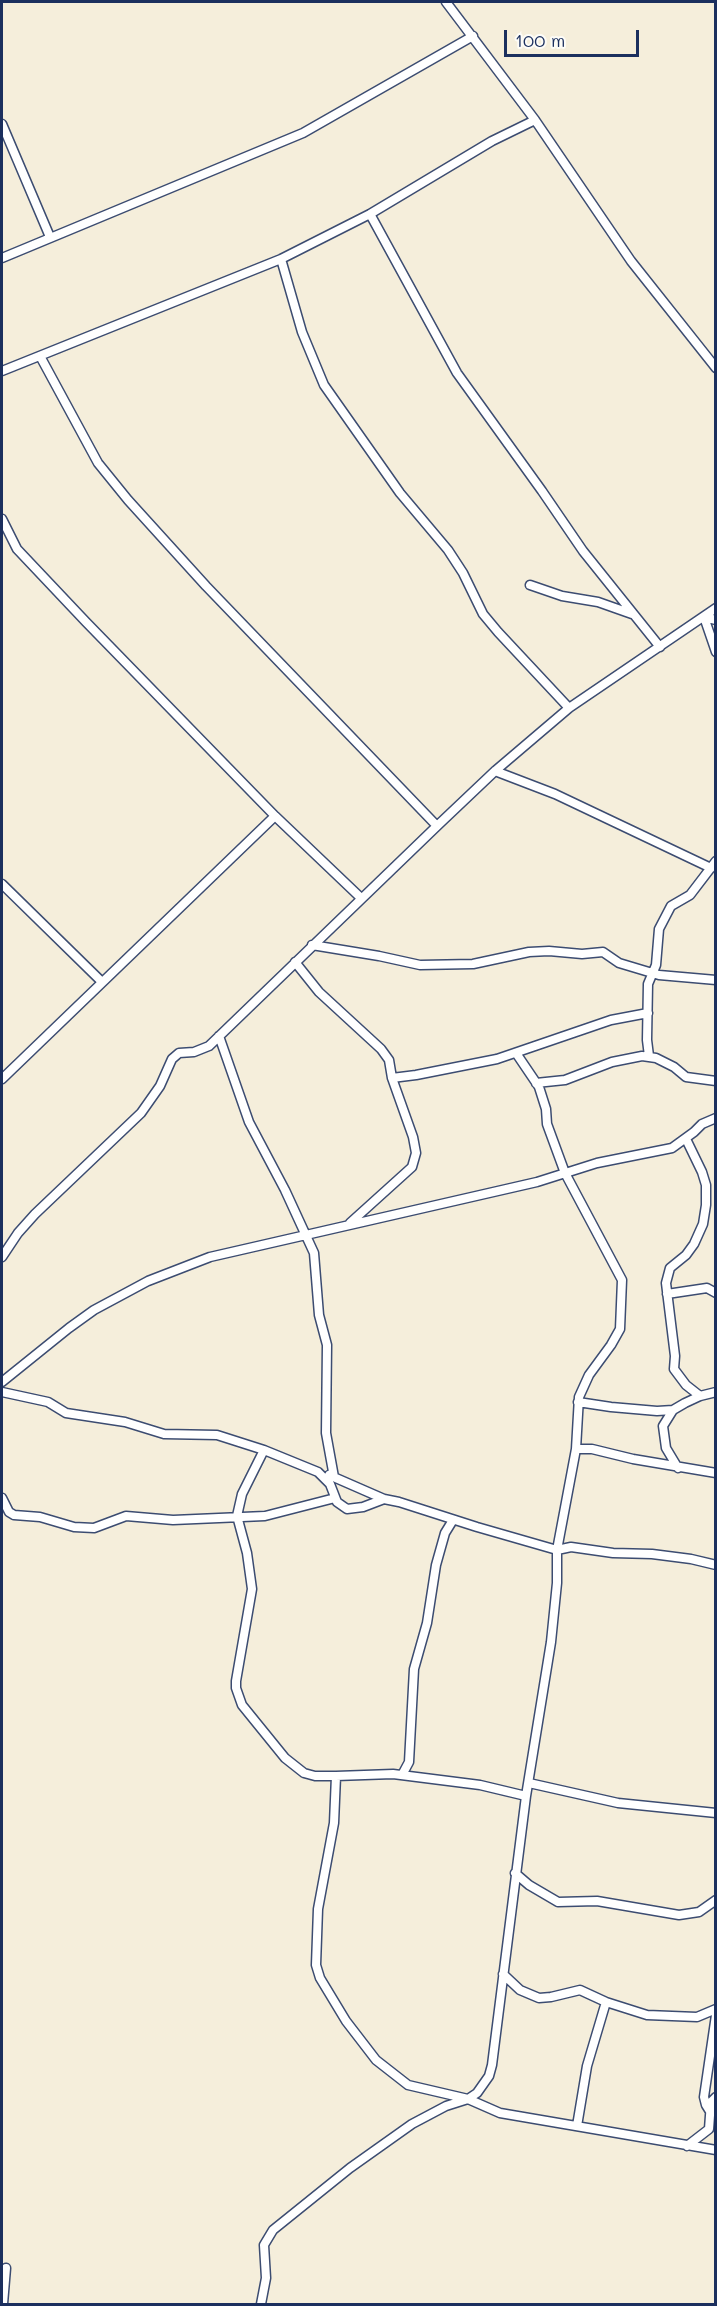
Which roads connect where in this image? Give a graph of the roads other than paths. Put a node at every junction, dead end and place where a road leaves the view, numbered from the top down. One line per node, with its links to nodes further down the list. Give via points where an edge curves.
1 (446, 2): 2 (street)
2 (473, 36): 3 (street); 6 (street, via 303,133)
3 (535, 120): 5 (street); 10 (street, via 631,261)
4 (2, 124): 6 (street)
5 (369, 214): 8 (street); 15 (street, via 457,374)
6 (50, 237): 7 (street)
7 (2, 258)
8 (281, 259): 9 (street); 20 (street, via 302,332 324,385 400,493 464,573 483,614)
9 (40, 356): 11 (street); 23 (street, via 98,463 128,500)
10 (716, 368)
11 (2, 371)
12 (2, 519): 22 (street, via 17,549)
13 (530, 585): 15 (street)
14 (716, 608): 16 (street)
15 (632, 614): 18 (street)
16 (704, 617): 17 (street); 18 (street); 19 (street)
17 (716, 620)
18 (660, 646): 20 (street)
19 (716, 652)
20 (569, 708): 21 (street)
21 (495, 771): 23 (street); 24 (street)
22 (275, 816): 26 (street); 31 (street)
23 (437, 826): 26 (street)
24 (713, 865): 29 (street, via 690,895 666,913 657,936)
25 (2, 884): 31 (street)
26 (361, 898): 27 (street)
27 (312, 945): 28 (street); 29 (street, via 420,965 473,964 529,952 603,952 619,963)
28 (295, 962): 33 (street); 36 (street, via 339,1012 381,1049 389,1060)
29 (653, 973): 30 (street); 32 (street, via 648,984)
30 (716, 980)
31 (101, 981): 37 (street)
32 (648, 1013): 34 (street, via 611,1020); 35 (street)
33 (219, 1036): 44 (street, via 249,1122); 45 (street, via 202,1049 179,1053 172,1059 160,1086 141,1113 35,1214)
34 (516, 1053): 36 (street); 39 (street)
35 (649, 1056): 38 (street, via 686,1077); 39 (street, via 612,1062 565,1080)
36 (392, 1078): 43 (street, via 413,1137 416,1153 412,1167)
37 (2, 1079)
38 (716, 1081)
39 (536, 1083): 42 (street)
40 (716, 1118): 41 (street, via 702,1124)
41 (686, 1139): 42 (street, via 672,1148); 47 (street, via 706,1185 706,1205 694,1244 670,1268)
42 (565, 1173): 43 (street); 53 (street, via 622,1280 620,1329 589,1375)
43 (347, 1226): 44 (street)
44 (306, 1236): 48 (street, via 210,1257 148,1281 94,1310); 61 (street, via 314,1253 327,1345 326,1433)
45 (2, 1257)
46 (716, 1293): 47 (street, via 707,1288)
47 (667, 1294): 49 (street, via 674,1369)
48 (2, 1382)
49 (686, 1386): 52 (street); 54 (street)
50 (2, 1392): 57 (street, via 48,1402 66,1413 125,1422 164,1434 217,1435)
51 (716, 1392): 52 (street)
52 (700, 1395): 54 (street)
53 (578, 1402): 55 (street); 56 (street)
54 (685, 1403): 55 (street)
55 (674, 1410): 58 (street, via 663,1426 666,1448)
56 (576, 1449): 58 (street); 67 (street)
57 (264, 1450): 59 (street); 65 (street, via 242,1494)
58 (678, 1468): 60 (street)
59 (318, 1472): 61 (street); 63 (street, via 330,1484)
60 (716, 1473)
61 (334, 1477): 64 (street)
62 (2, 1497): 65 (street, via 14,1515 40,1517 74,1527 94,1528 126,1516 173,1520)
63 (335, 1498): 64 (street, via 342,1507 353,1509); 65 (street, via 274,1514)
64 (384, 1499): 66 (street)
65 (237, 1518): 70 (street, via 252,1589 236,1681 242,1705 279,1751 304,1773)
66 (453, 1520): 67 (street); 69 (street, via 436,1565 427,1623 414,1668 409,1762)
67 (557, 1550): 68 (street, via 571,1547 642,1553); 71 (street, via 558,1582 551,1642)
68 (716, 1565)
69 (402, 1775): 70 (street); 72 (street, via 480,1785)
70 (336, 1776): 82 (street, via 334,1823 315,1946 320,1978 361,2043 390,2073 408,2085)
71 (529, 1783): 72 (street); 73 (street, via 618,1803)
72 (526, 1796): 74 (street)
73 (716, 1813)
74 (515, 1873): 75 (street, via 558,1902 597,1901 679,1916 699,1912); 76 (street)
75 (716, 1900)
76 (503, 1974): 77 (street, via 520,1990 539,1998 579,1990); 82 (street, via 492,2065 485,2085)
77 (606, 2002): 78 (street, via 657,2016 698,2017); 84 (street, via 587,2066)
78 (716, 2009)
79 (716, 2015): 80 (street)
80 (713, 2046): 83 (street, via 704,2100)
81 (716, 2097): 83 (street, via 711,2102)
82 (468, 2099): 84 (street, via 500,2113); 89 (street, via 412,2124 273,2230 264,2245 266,2278)
83 (711, 2113): 85 (street, via 708,2132)
84 (577, 2126): 85 (street)
85 (687, 2146): 86 (street)
86 (716, 2150)
87 (6, 2268): 88 (street)
88 (3, 2304)
89 (261, 2304)

